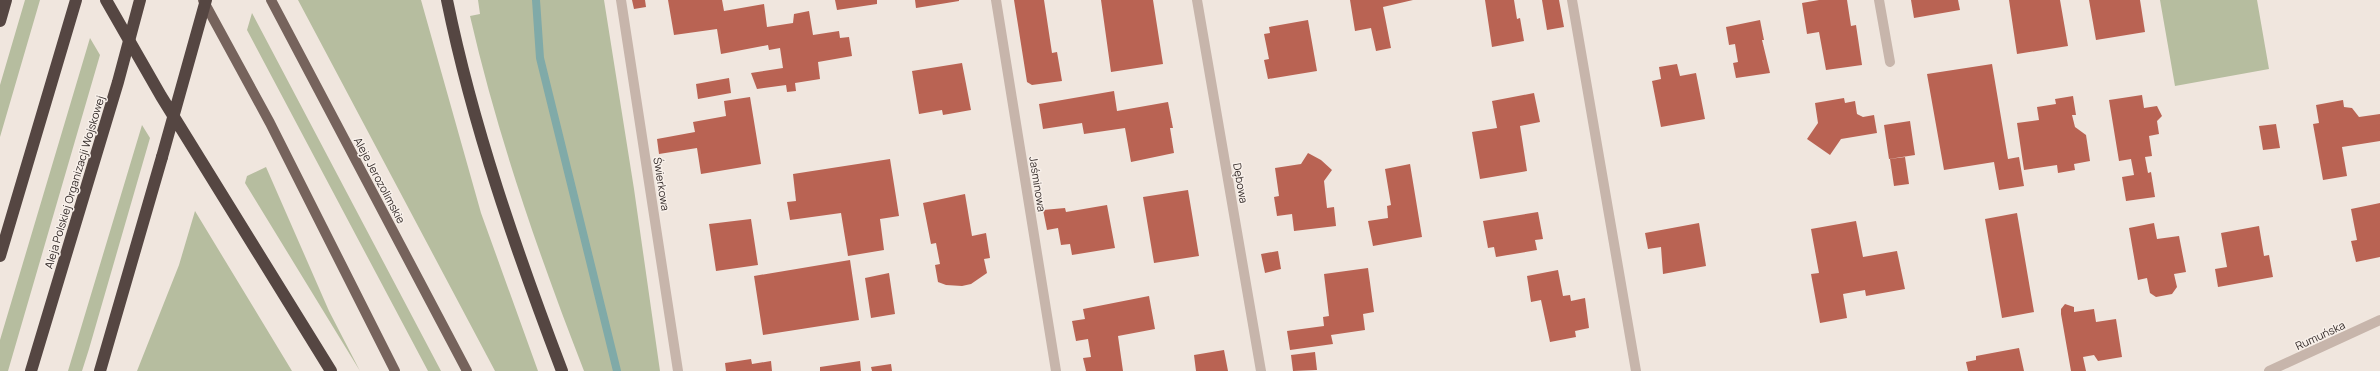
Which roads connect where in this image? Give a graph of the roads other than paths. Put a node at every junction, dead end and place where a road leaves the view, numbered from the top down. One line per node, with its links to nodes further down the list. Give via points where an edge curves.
1 (6, 0): 14 (highway)
2 (76, 0): 16 (highway)
3 (106, 0): 21 (highway, bridge, via 161,96)
4 (140, 0): 19 (highway, Aleja Polskiej Organizacji Wojskowej, via 118,82)
5 (203, 0): 18 (main road, via 270,123)
6 (206, 0): 20 (highway, bridge)
7 (271, 0): 22 (main road, Aleje Jerozolimskie)
8 (447, 0): 23 (highway, via 476,121 522,265)
9 (621, 0): 24 (street, Świerkowa)
10 (996, 0): 25 (street, Jaśminowa)
11 (1197, 0): 26 (street, Dębowa)
12 (1572, 0): 27 (street)
13 (1879, 0): 15 (street)
14 (0, 21)
15 (1890, 62)
16 (0, 256)
17 (2380, 320): 28 (street, Rumuńska)
18 (393, 369)
19 (31, 371)
20 (100, 371)
21 (331, 371)
22 (467, 371)
23 (562, 371)
24 (678, 371)
25 (1056, 371)
26 (1261, 371)
27 (1636, 371)
28 (2270, 371)

